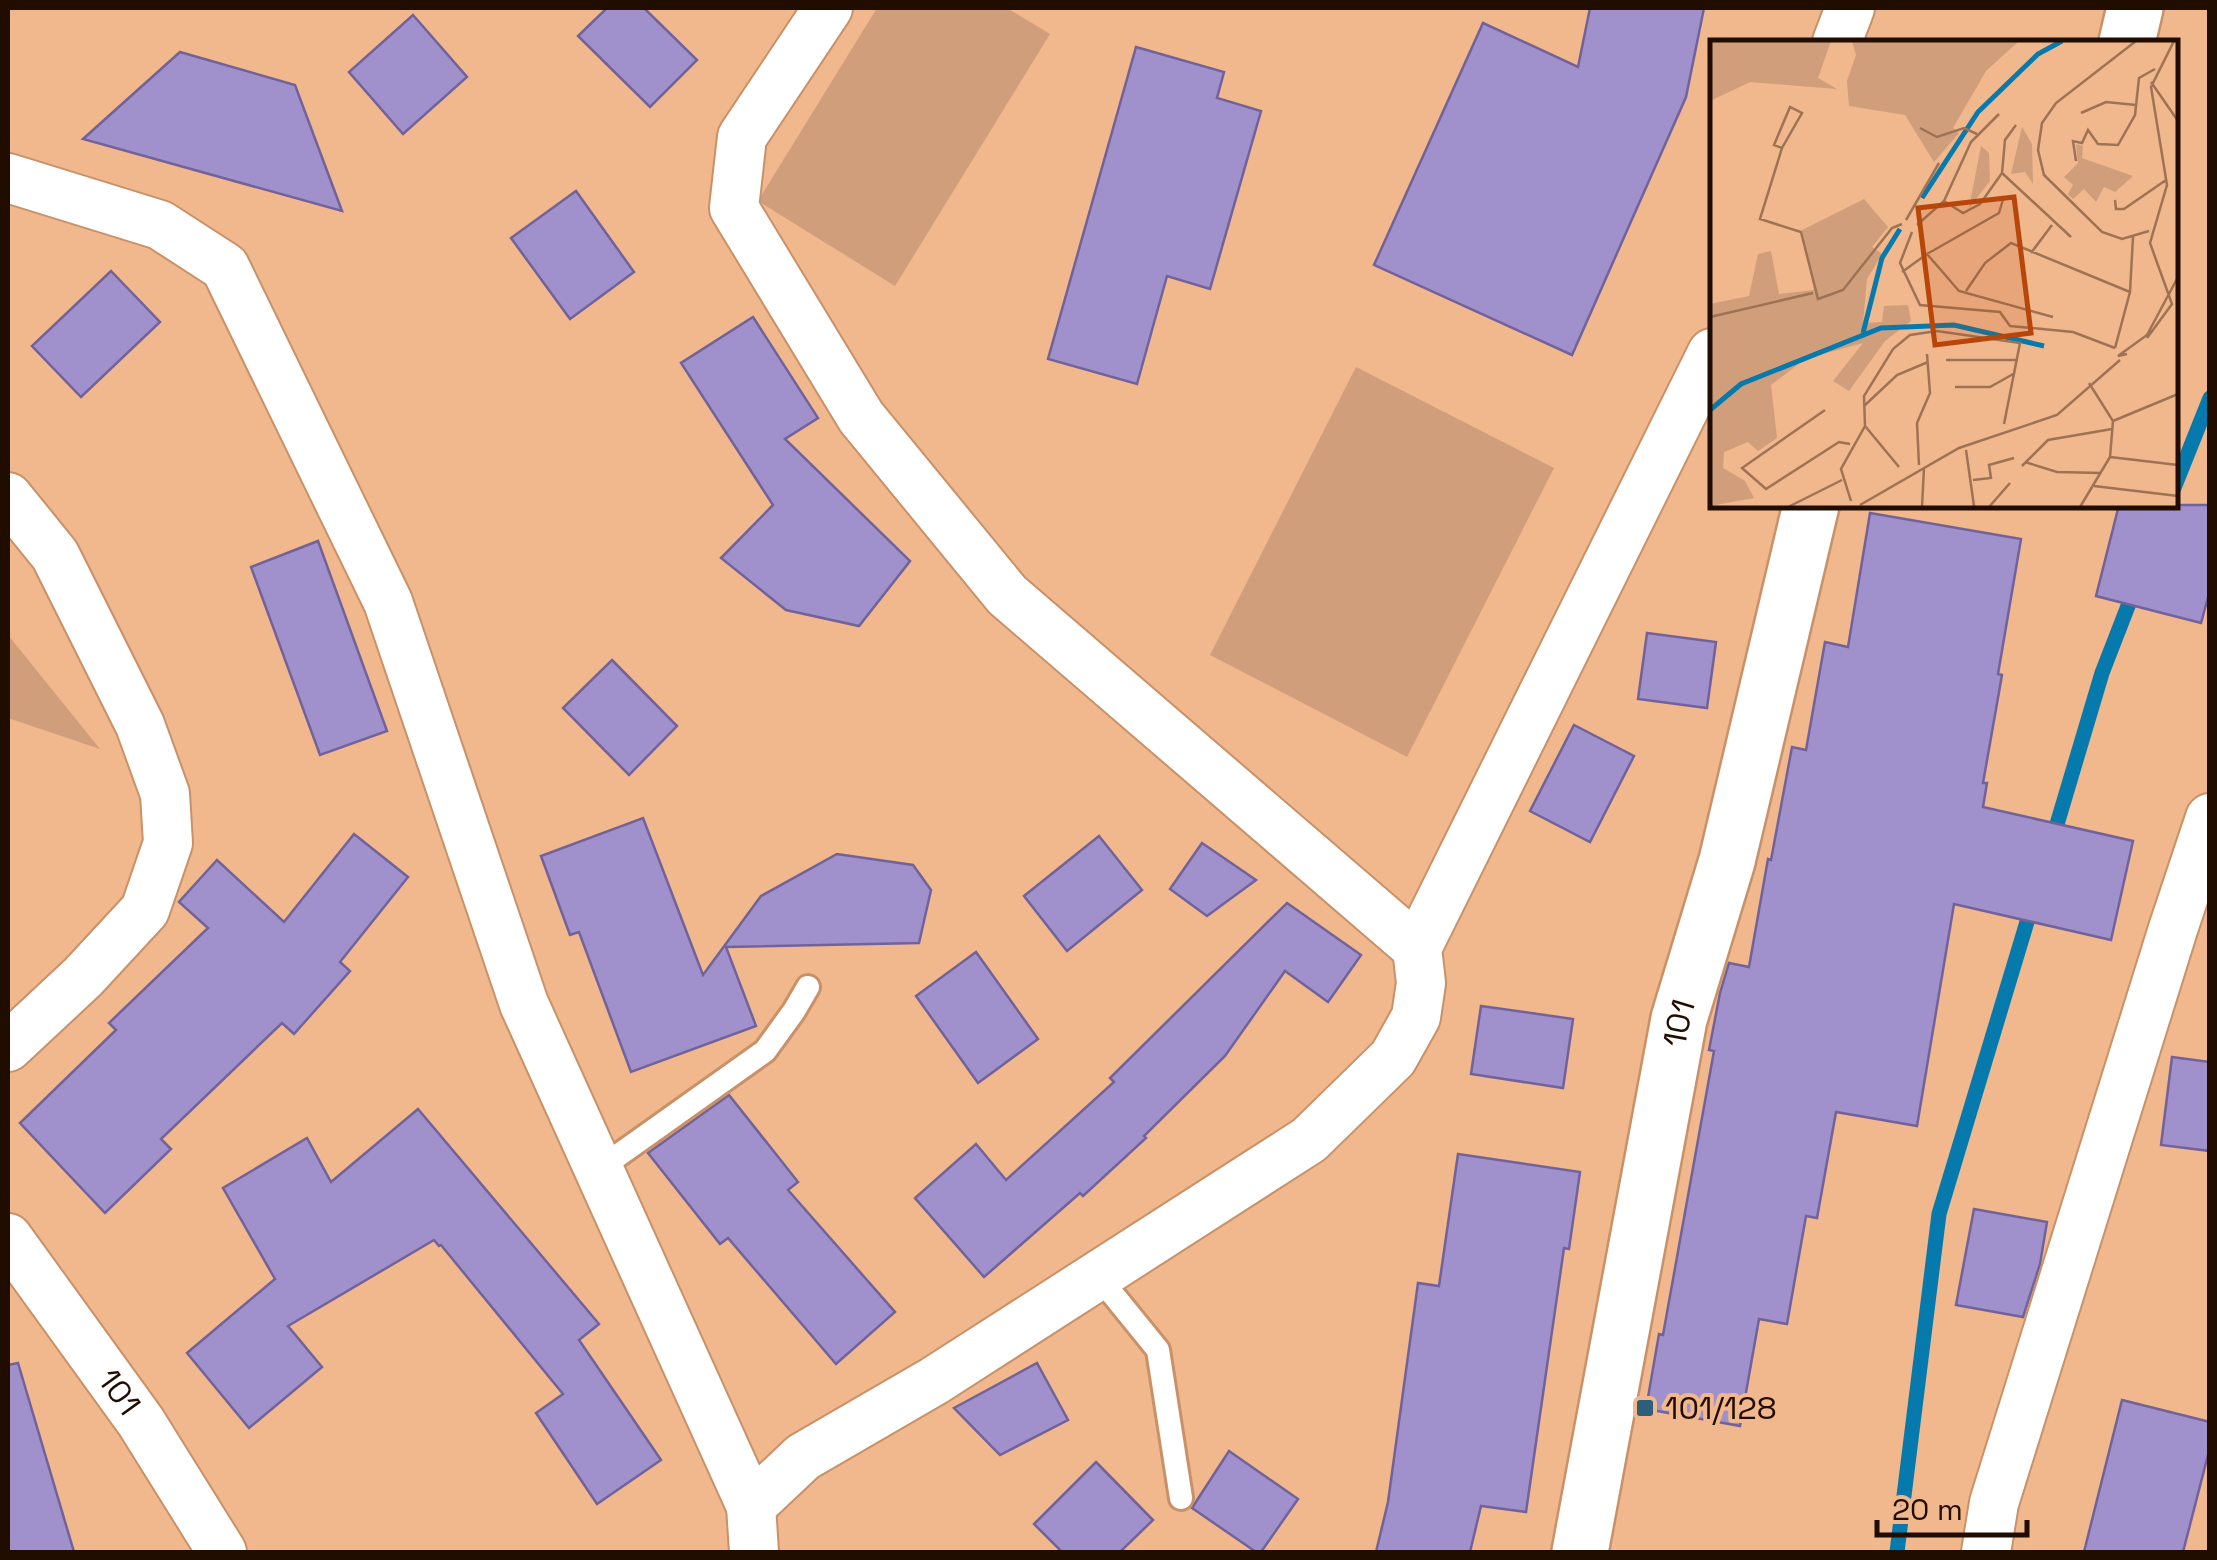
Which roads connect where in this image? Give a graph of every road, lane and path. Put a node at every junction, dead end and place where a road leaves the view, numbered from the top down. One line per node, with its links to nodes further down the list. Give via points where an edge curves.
1 (828, 8): 11 (street, via 742,137 734,208 861,417 1007,596)
2 (1850, 8): 4 (street)
3 (2135, 8): 5 (street)
4 (1838, 40)
5 (2127, 40)
6 (8, 178): 14 (street, via 160,224 225,267 388,602 524,1004)
7 (1710, 357): 11 (street)
8 (8, 497): 13 (street, via 55,556 140,725 165,794 168,843 145,910)
9 (1810, 508): 21 (street, 101, via 1728,861 1680,1020)
10 (2210, 818): 22 (street, via 1994,1503)
11 (1417, 948): 16 (street, via 1422,983 1416,1017 1393,1058 1309,1140)
12 (808, 987): 14 (lane, via 765,1051)
13 (8, 1047)
14 (599, 1169): 18 (street)
15 (8, 1238): 19 (street, 101, via 141,1422)
16 (1098, 1276): 17 (lane, via 1158,1350); 18 (street, via 803,1457)
17 (1182, 1498)
18 (751, 1506): 20 (street)
19 (222, 1552)
20 (754, 1552)
21 (1580, 1552)
22 (1986, 1552)

